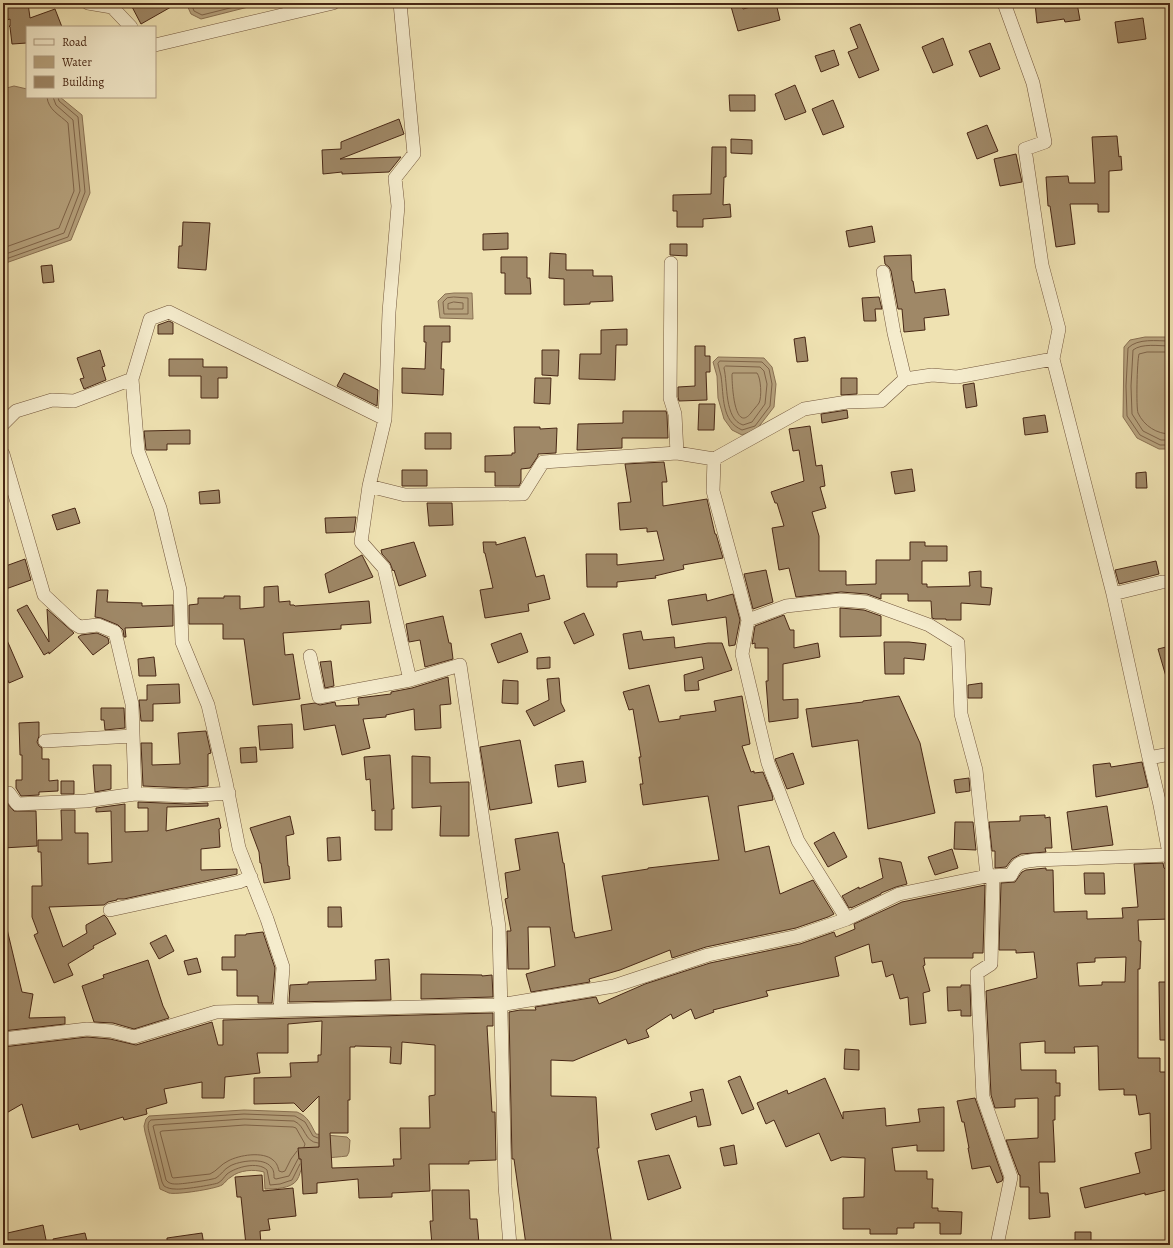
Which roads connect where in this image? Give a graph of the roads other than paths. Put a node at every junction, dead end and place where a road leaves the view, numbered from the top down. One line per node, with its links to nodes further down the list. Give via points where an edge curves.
1 (88, 3): 5 (street, via 112,7)
2 (333, 3): 6 (street)
3 (400, 3): 12 (street, via 414,154 395,178 398,206 389,312)
4 (1004, 3): 9 (street, via 1032,83 1045,142 1025,149 1042,265 1059,329)
5 (130, 26)
6 (156, 45)
7 (671, 263): 14 (street, via 670,398 675,414)
8 (883, 272): 11 (street)
9 (1053, 359): 11 (street, via 957,377); 19 (street)
10 (132, 379): 12 (street, via 150,319 169,312); 13 (street, via 74,401 52,400 16,411); 27 (street, via 138,451 160,508 180,590 182,642 208,704)
11 (905, 379): 16 (street, via 881,401 847,402 804,409)
12 (385, 419): 17 (street)
13 (3, 424)
14 (676, 453): 16 (street); 17 (street, via 543,462 524,494 405,495)
15 (3, 454): 23 (street, via 44,595 74,624 80,627 98,625 116,632 132,704)
16 (714, 459): 20 (street, via 713,491)
17 (369, 486): 22 (street, via 361,542 384,568)
18 (1170, 582): 19 (street)
19 (1113, 594): 26 (street)
20 (748, 620): 32 (street, via 786,606 840,600 866,602 929,625 958,643 961,714 976,770); 34 (street, via 742,654 768,763 798,841)
21 (310, 656): 22 (street, via 319,697)
22 (410, 680): 35 (street, via 460,666 499,927)
23 (133, 736): 24 (street); 29 (street)
24 (45, 741)
25 (1170, 754): 26 (street)
26 (1149, 758): 30 (street)
27 (229, 793): 29 (street, via 187,796); 31 (street, via 239,848)
28 (3, 794): 29 (street, via 9,793 17,804 86,801)
29 (135, 794)
30 (1170, 857): 32 (street, via 1036,860 1020,862 1011,875)
31 (251, 876): 33 (street, via 239,882); 36 (street, via 283,967)
32 (990, 876): 34 (street, via 899,894); 39 (street, via 991,964 977,973 983,1097 1011,1177)
33 (110, 910)
34 (847, 919): 35 (street, via 798,936 708,955 614,986)
35 (500, 1005): 36 (street); 38 (street, via 505,1186)
36 (280, 1010): 37 (street, via 216,1012 134,1037 87,1029)
37 (3, 1038)
38 (510, 1245)
39 (997, 1245)

